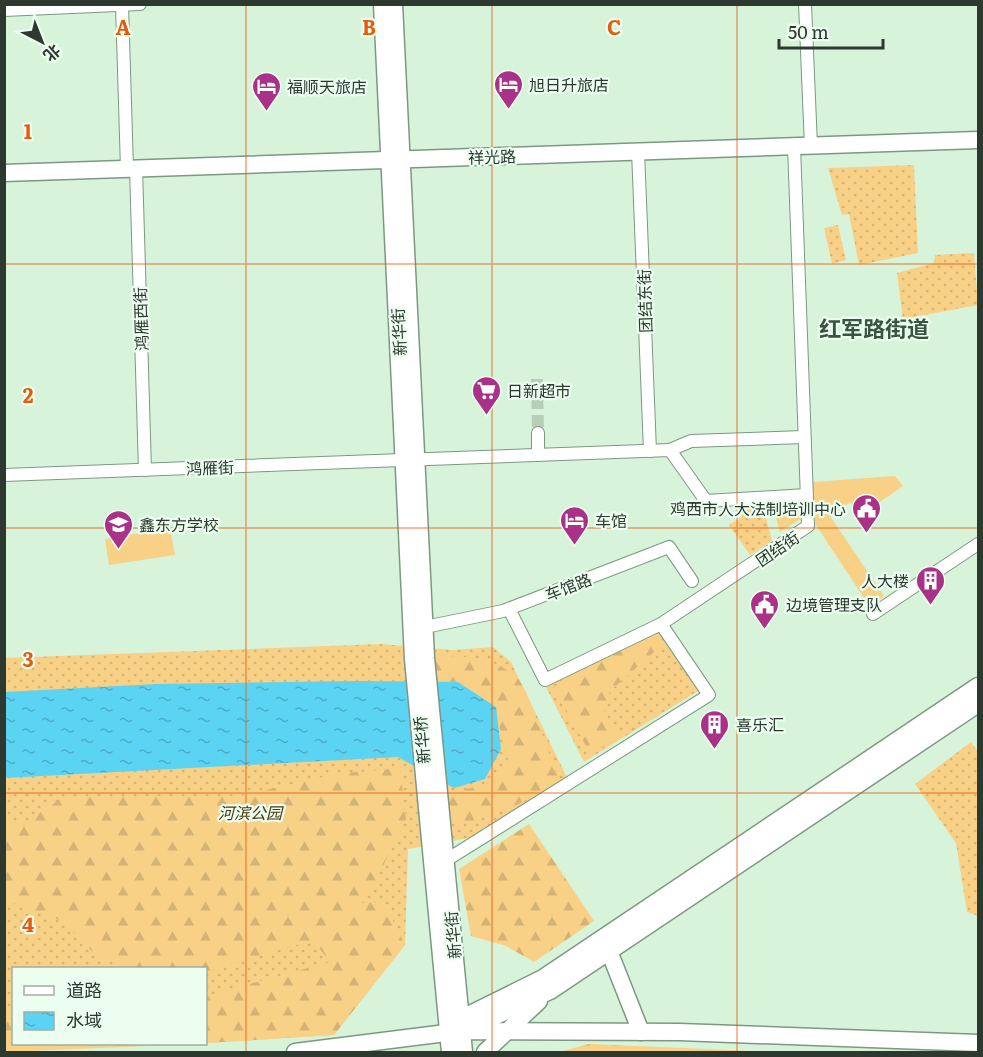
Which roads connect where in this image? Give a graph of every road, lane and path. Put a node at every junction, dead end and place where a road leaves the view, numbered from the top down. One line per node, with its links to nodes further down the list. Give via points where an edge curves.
1 (140, 4): 5 (street)
2 (382, 4): 11 (street, 新华街)
3 (394, 4): 11 (street, 新华街)
4 (805, 4): 9 (street)
5 (122, 5): 6 (street); 12 (street, 鸿雁西街)
6 (4, 9)
7 (978, 140): 9 (street, 祥光路)
8 (794, 146): 9 (street, 祥光路); 10 (street, 祥光路); 15 (street, 团结街)
9 (811, 146)
10 (638, 151): 11 (street, 祥光路); 17 (street, 团结东街)
11 (396, 160): 12 (street, 祥光路); 19 (street, 新华街)
12 (131, 168): 13 (street, 祥光路); 20 (street, 鸿雁西街)
13 (4, 173)
14 (538, 433): 18 (street)
15 (804, 437): 16 (street, 鸿雁街, via 691,441); 22 (street, 团结街)
16 (670, 450): 17 (street, 鸿雁街); 22 (street, via 706,501)
17 (650, 451): 18 (street, 鸿雁街)
18 (538, 455): 19 (street, 鸿雁街)
19 (410, 459): 20 (street, 鸿雁街); 28 (street, 新华街); 29 (street, 新华街)
20 (145, 470): 21 (street, 鸿雁街)
21 (4, 475)
22 (806, 495): 27 (street, 团结街, via 808,526)
23 (978, 544): 26 (street)
24 (692, 581): 25 (street, 车馆路, via 669,547)
25 (509, 609): 27 (street, 团结街, via 545,680); 28 (street, 车馆路)
26 (873, 614)
27 (661, 624): 33 (street, via 709,695)
28 (424, 627): 29 (street, 新华街)
29 (420, 659): 32 (street, 新华桥)
30 (978, 686): 36 (street, via 543,978)
31 (978, 704): 34 (street)
32 (435, 820): 33 (street, 新华街); 36 (street, 新华街)
33 (445, 861): 36 (street, 新华街)
34 (609, 951): 35 (street); 38 (street)
35 (550, 991): 36 (street); 37 (street)
36 (457, 1028): 37 (street); 40 (street); 41 (street, 新华街); 42 (street, 新华街)
37 (507, 1032): 38 (street); 43 (street)
38 (640, 1032): 39 (street)
39 (978, 1043)
40 (295, 1053)
41 (450, 1053)
42 (464, 1053)
43 (485, 1053)

